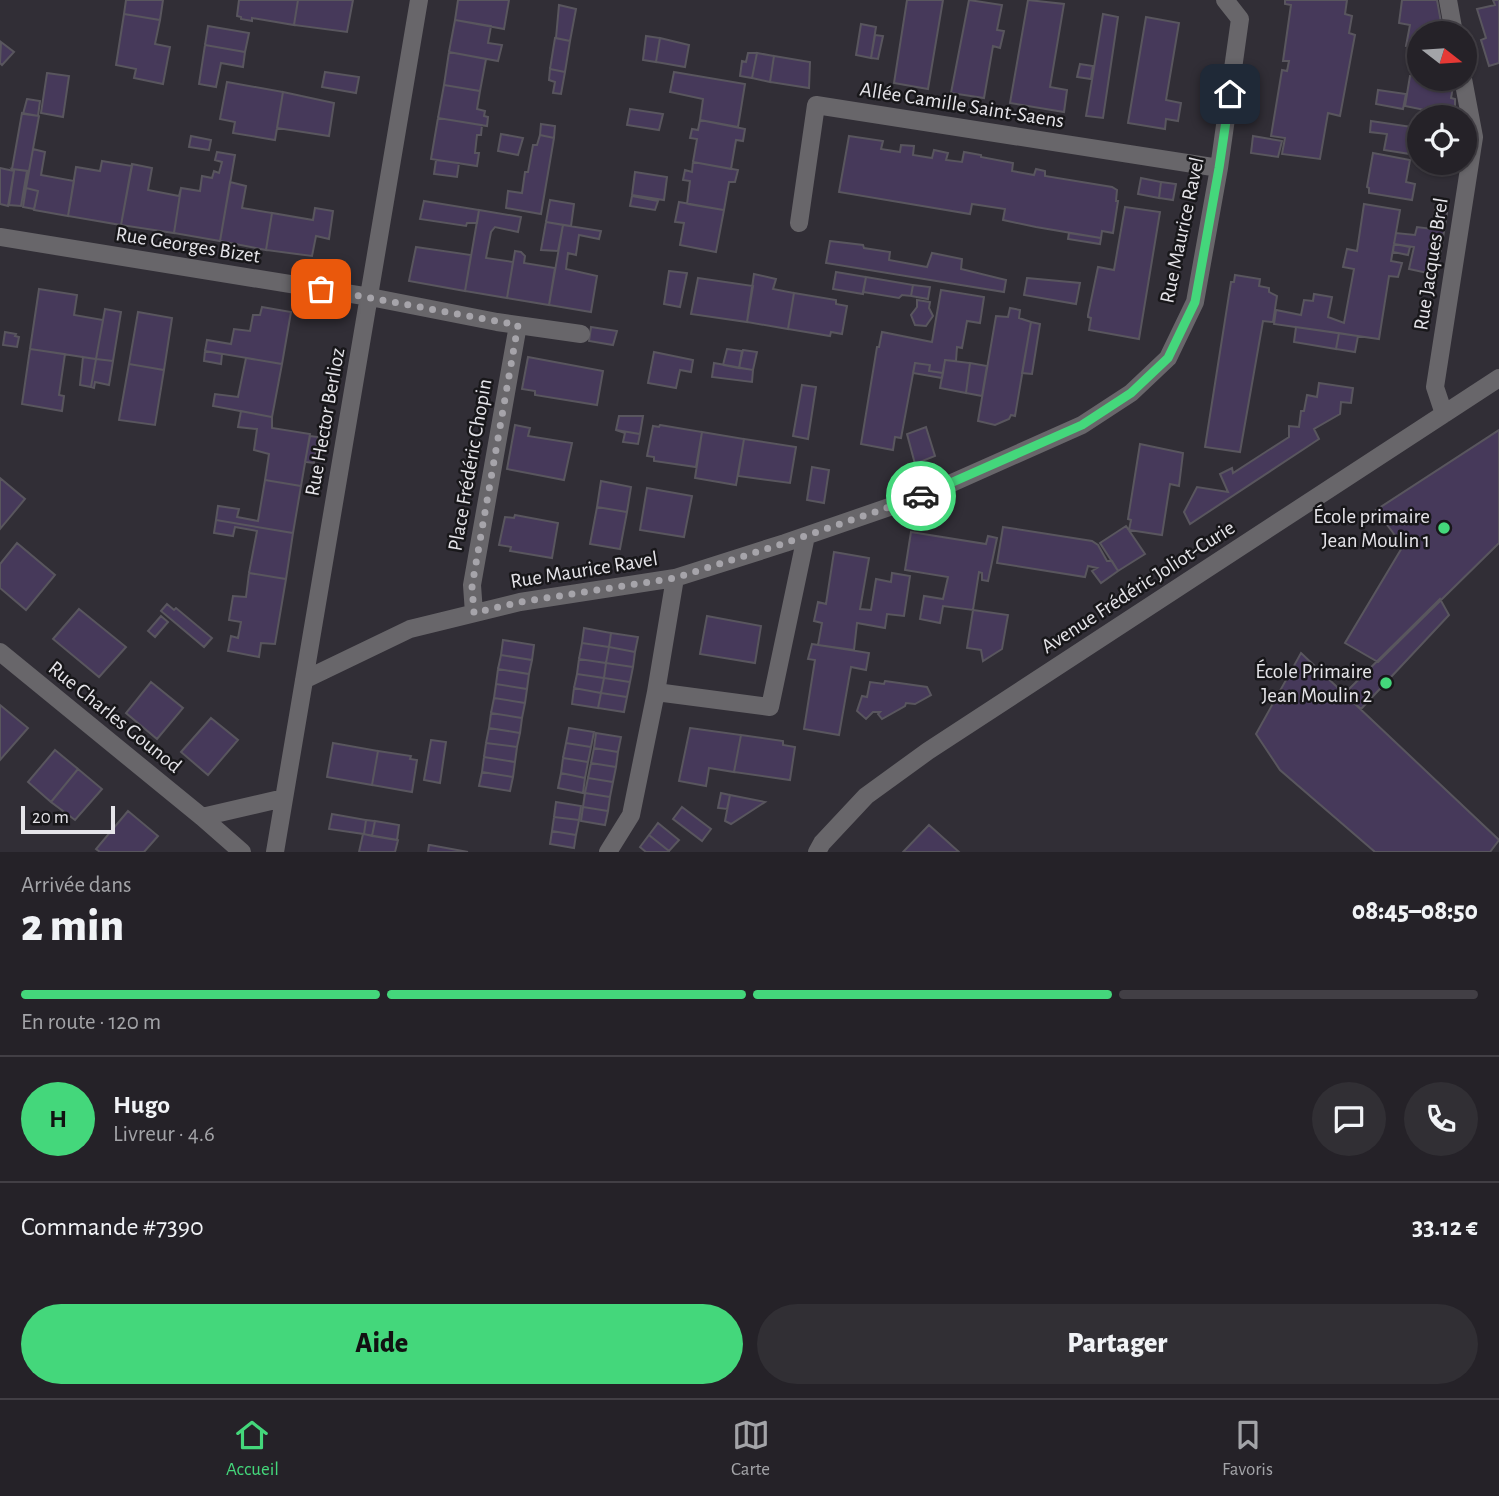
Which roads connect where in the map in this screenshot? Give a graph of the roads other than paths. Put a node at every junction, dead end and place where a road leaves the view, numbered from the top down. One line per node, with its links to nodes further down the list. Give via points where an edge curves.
1 (419, 0): 9 (street, Rue Hector Berlioz)
2 (1225, 0): 6 (street, Rue Maurice Ravel, via 1240,19)
3 (1448, 0): 4 (street)
4 (1452, 21)
5 (1465, 91): 13 (street, Rue Jacques Brel, via 1474,137 1435,387)
6 (1219, 168): 7 (street, Allée Camille Saint-Saens, via 816,105); 14 (street, Rue Maurice Ravel, via 1195,302 1168,358 1131,393 1082,425 927,494)
7 (799, 223)
8 (0, 237): 9 (street, Rue Georges Bizet)
9 (370, 297): 10 (street); 18 (street, Rue Hector Berlioz)
10 (518, 325): 11 (street); 16 (street, Place Frédéric Chopin, via 472,586)
11 (580, 334)
12 (1499, 378): 13 (street, Avenue Frédéric Joliot-Curie)
13 (1444, 414): 25 (street, Avenue Frédéric Joliot-Curie, via 928,751 866,796)
14 (806, 536): 15 (street, Rue Maurice Ravel); 19 (street, via 770,708)
15 (675, 578): 16 (street, Rue Maurice Ravel); 19 (street, Rue Maurice Ravel)
16 (474, 613): 18 (street, Rue Maurice Ravel, via 410,629)
17 (0, 652): 21 (street, Rue Charles Gounod)
18 (304, 680): 20 (street, Rue Hector Berlioz)
19 (656, 692): 24 (street, Rue Maurice Ravel, via 631,815)
20 (284, 798): 21 (street); 23 (street, Rue Hector Berlioz)
21 (202, 817): 22 (street, Rue Charles Gounod)
22 (242, 852)
23 (275, 852)
24 (608, 852)
25 (817, 852)

